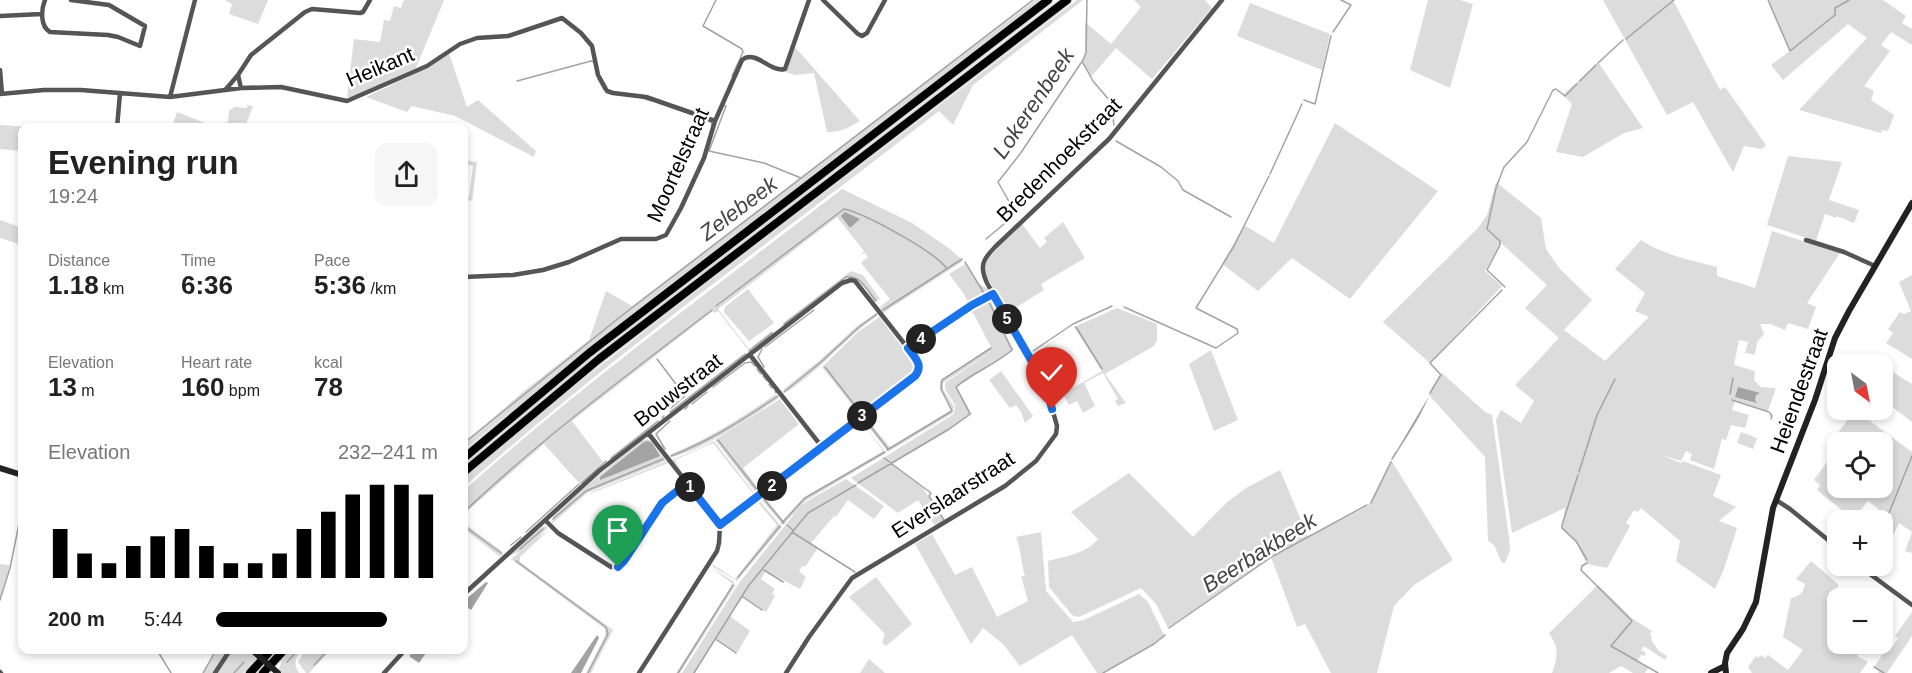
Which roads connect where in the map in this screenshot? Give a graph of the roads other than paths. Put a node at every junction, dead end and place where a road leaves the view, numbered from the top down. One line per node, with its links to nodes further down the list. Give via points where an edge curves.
1 (45, 0): 12 (street)
2 (71, 0): 11 (street)
3 (195, 0): 20 (street)
4 (370, 0): 15 (street, via 360,13 309,10 251,55)
5 (809, 0): 21 (street, Moortelstraat, via 786,68 781,71 745,57)
6 (823, 0): 7 (street, via 862,36)
7 (885, 0)
8 (1048, 0): 33 (highway, via 589,353)
9 (1067, 0): 35 (highway, via 599,359)
10 (1222, 0): 25 (street, Bredenhoekstraat, via 1109,139)
11 (110, 3): 12 (street, via 145,26 140,46 108,35 50,32)
12 (42, 14): 13 (street)
13 (0, 16)
14 (0, 70): 19 (street)
15 (238, 75): 16 (street); 17 (street)
16 (240, 88): 17 (street, Heikant); 21 (street, Heikant, via 281,87 347,101 427,66 460,44 508,36 562,18 592,46 598,75 607,91 646,97)
17 (226, 90): 20 (street, Heikant)
18 (120, 93): 19 (street, Heikant, via 54,90); 20 (street, Heikant); 22 (street)
19 (1, 94)
20 (170, 97)
21 (716, 121): 27 (street, Moortelstraat, via 685,201 663,238 621,239 552,268 532,272)
22 (117, 123)
23 (1912, 203): 26 (main road, Heiendestraat)
24 (1806, 240): 26 (street)
25 (984, 258): 28 (street, Everslaarstraat, via 982,269)
26 (1875, 266): 38 (main road, Heiendestraat, via 1835,338)
27 (468, 277)
28 (993, 294): 29 (street); 57 (street, Everslaarstraat, via 1046,386 1056,434 1036,461 1005,486 852,578)
29 (908, 348): 30 (street, Bouwstraat, via 851,280); 32 (street, via 919,364 917,373)
30 (750, 355): 31 (street, Bouwstraat); 32 (street)
31 (648, 433): 37 (street); 39 (street, Bouwstraat)
32 (822, 447): 40 (street)
33 (468, 456)
34 (0, 468): 36 (main road)
35 (468, 469)
36 (18, 474)
37 (687, 483): 39 (street, via 662,503 624,561 614,568); 40 (street)
38 (1776, 500): 41 (street); 50 (main road, Heiendestraat, via 1758,597 1727,653)
39 (544, 520): 43 (street, Bouwstraat)
40 (720, 525): 56 (street, via 717,551)
41 (1827, 539)
42 (1873, 576): 44 (street)
43 (468, 590)
44 (1912, 605)
45 (227, 654): 51 (street)
46 (257, 654): 54 (main road, bridge)
47 (267, 654): 52 (highway)
48 (280, 654): 53 (highway)
49 (401, 654): 55 (street)
50 (1725, 669): 58 (main road)
51 (215, 673)
52 (250, 673)
53 (263, 673)
54 (278, 673)
55 (384, 673)
56 (639, 673)
57 (786, 673)
58 (1711, 673)

